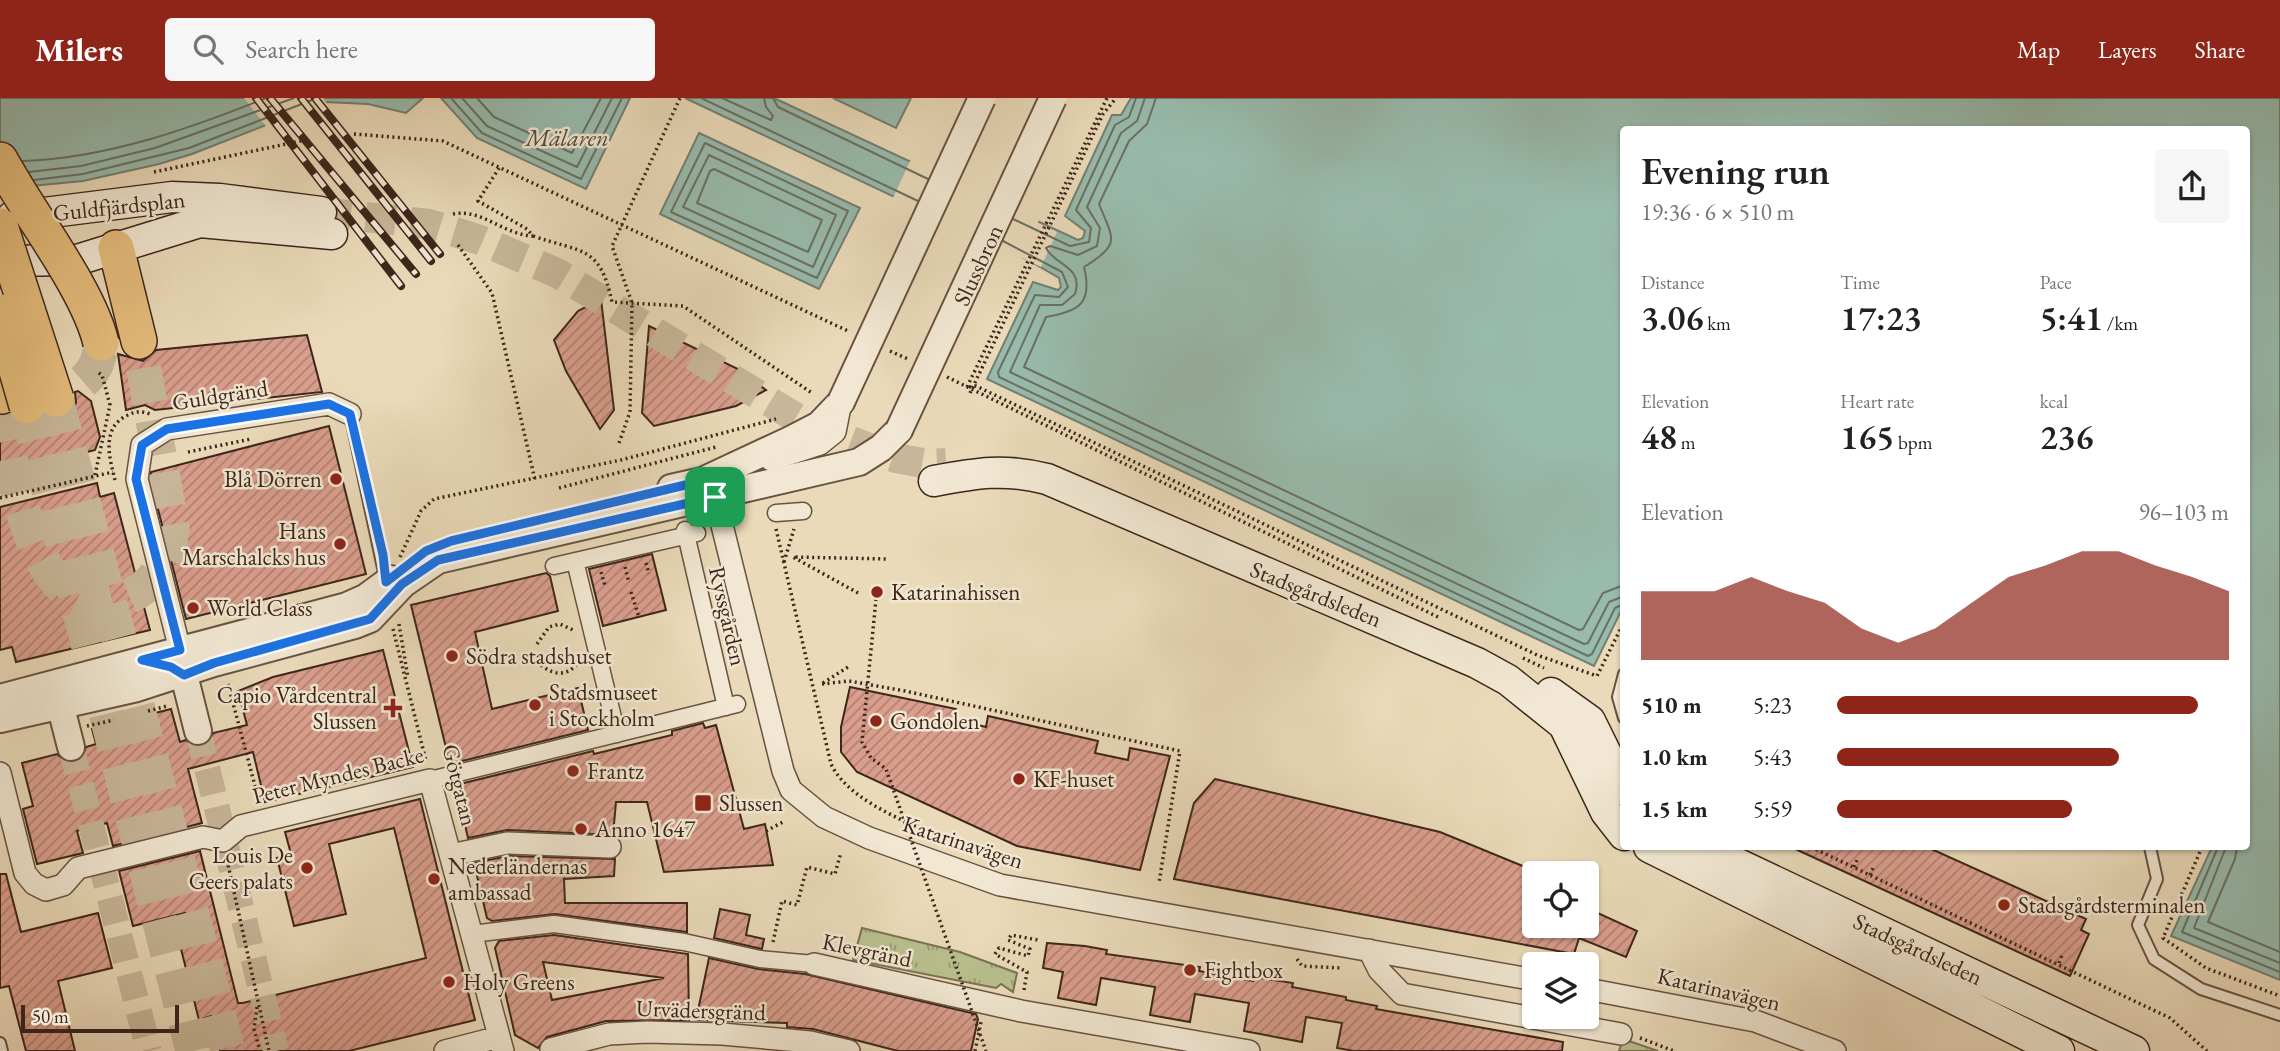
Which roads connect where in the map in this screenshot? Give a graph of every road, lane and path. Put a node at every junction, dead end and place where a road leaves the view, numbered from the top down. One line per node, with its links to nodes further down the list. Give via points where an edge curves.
1 (681, 98): 12 (path)
2 (982, 98): 40 (street, bridge, via 841,402 819,425)
3 (1053, 98): 40 (street, Slussbron, bridge, via 899,430 859,462)
4 (1107, 98): 26 (path)
5 (1116, 98): 27 (path, via 1103,114)
6 (354, 134): 8 (path, via 443,141)
7 (0, 160): 23 (highway, bridge, via 97,328)
8 (500, 167): 12 (path); 14 (path, via 478,201)
9 (95, 209): 11 (main road, Guldfjärdsplan); 16 (main road); 16 (main road, Guldfjärdsplan, via 172,197 220,199 326,223 200,222)
10 (453, 214): 14 (path, via 466,211 521,236)
11 (0, 219)
12 (620, 224): 18 (path, via 612,246); 20 (path)
13 (0, 226): 29 (highway, bridge)
14 (533, 236): 18 (path, via 593,257 606,273 612,302)
15 (458, 245): 38 (path, via 492,293)
16 (116, 248): 17 (main road, Guldfjärdsplan, via 76,260); 21 (highway)
17 (0, 261)
18 (632, 303): 28 (path, via 682,306); 34 (path, via 630,412)
19 (0, 312): 29 (highway, bridge)
20 (854, 334)
21 (139, 341)
22 (878, 345): 24 (path)
23 (94, 355): 37 (path, via 110,405)
24 (915, 362)
25 (940, 374): 26 (path)
26 (967, 387): 27 (path)
27 (973, 389): 54 (path); 55 (path, via 1537,655 1597,676)
28 (812, 393)
29 (21, 398)
30 (143, 411): 37 (path, via 121,418 111,431 108,450 113,472)
31 (350, 414): 52 (lane); 59 (street, Guldgränd, via 329,404 167,429 142,445 136,479)
32 (782, 417): 38 (path)
33 (254, 439): 36 (path)
34 (620, 443)
35 (719, 446): 39 (path)
36 (188, 452)
37 (95, 475): 41 (path)
38 (535, 480): 52 (path, via 434,499 421,511)
39 (559, 488)
40 (708, 489): 52 (street, via 451,541 426,551); 97 (street, Katarinavägen, via 783,771 790,790 809,808 860,835 1000,885)
41 (0, 498)
42 (803, 511): 43 (street)
43 (774, 513): 82 (path, via 836,775 860,797)
44 (623, 558): 48 (path)
45 (888, 559): 50 (path, via 793,556)
46 (575, 561): 47 (street, Ryssgården); 57 (street); 70 (street, Ryssgården, via 689,533 731,706)
47 (554, 566)
48 (629, 583)
49 (631, 592): 53 (path)
50 (858, 593)
51 (876, 599): 119 (path, bridge, via 862,742 871,758 886,769)
52 (391, 600): 59 (street, via 365,598); 74 (path, Götgatan)
53 (639, 617)
54 (1443, 619)
55 (1620, 630)
56 (537, 644): 57 (path, via 555,625 566,625)
57 (585, 644): 60 (path, via 574,669 548,671); 70 (street)
58 (1517, 655): 62 (path)
59 (182, 662): 64 (street); 64 (street, via 142,660); 69 (street)
60 (541, 665)
61 (848, 667): 94 (path, via 822,684 849,681 905,691 1180,751)
62 (1554, 673)
63 (223, 676): 76 (path)
64 (58, 694): 65 (street); 68 (street); 72 (street)
65 (0, 698)
66 (167, 706): 67 (path)
67 (153, 710)
68 (0, 719)
69 (198, 731)
70 (617, 734): 71 (street, Ryssgården)
71 (595, 740): 74 (street, Peter Myndes Backe)
72 (71, 747)
73 (0, 773): 80 (street, via 25,873 46,890 63,885 78,869 203,836)
74 (430, 780): 76 (street, Peter Myndes Backe); 89 (street, Götgatan)
75 (1608, 788): 75 (main road, Stadsgårdsleden, via 1590,721 1500,661 1229,549 1053,467 1016,455 990,455 940,472 1015,471 1047,479 1477,663 1508,680 1564,725); 78 (main road, Stadsgårdsleden, via 1606,812)
76 (263, 819): 80 (street, Peter Myndes Backe, via 242,826)
77 (783, 821): 79 (path)
78 (1620, 830)
79 (766, 831)
80 (223, 841): 105 (path)
81 (610, 847): 89 (street, via 507,843)
82 (969, 850)
83 (1655, 850): 123 (main road, Stadsgårdsleden)
84 (1817, 850): 91 (path)
85 (2151, 850): 107 (lane, via 2157,879 2138,925 2154,959 2213,995)
86 (2201, 850): 104 (path, via 2163,937 2206,968)
87 (1717, 851): 124 (main road, Stadsgårdsleden)
88 (841, 852): 99 (path, via 835,874 807,867 797,905 782,901)
89 (451, 855): 95 (street, Götgatan)
90 (1857, 860): 91 (path)
91 (1854, 867): 93 (path)
92 (1873, 868): 93 (path)
93 (1870, 875): 100 (path)
94 (1159, 883)
95 (472, 934): 99 (street, Klevgränd, via 554,924 684,942); 111 (street, Götgatan)
96 (1038, 940): 106 (path, via 1011,935 1008,940 1030,949 1028,956 999,948 995,954 1027,972)
97 (1369, 950): 102 (street, Katarinavägen); 109 (street, via 1379,971 1402,994)
98 (2062, 955): 100 (path)
99 (769, 960): 101 (street, Klevgränd)
100 (2059, 963): 125 (path, via 2170,1018)
101 (814, 964): 106 (street, Klevgränd)
102 (1522, 977)
103 (1599, 991): 122 (street, Katarinavägen, via 1755,1021)
104 (2280, 996)
105 (258, 1004): 114 (path, via 254,1029); 115 (path)
106 (1021, 1011): 120 (street, Klevgränd)
107 (2280, 1015)
108 (981, 1019): 118 (path)
109 (1621, 1034): 121 (path)
110 (0, 1043): 113 (lane)
111 (501, 1044): 116 (street)
112 (551, 1049): 117 (street, Urvädersgränd, via 609,1034 647,1032 797,1041)
113 (2, 1051)
114 (260, 1051)
115 (270, 1051)
116 (445, 1051)
117 (849, 1051)
118 (975, 1051)
119 (986, 1051)
120 (1249, 1051)
121 (1674, 1051)
122 (1834, 1051)
123 (2059, 1051)
124 (2134, 1051)
125 (2207, 1051)

